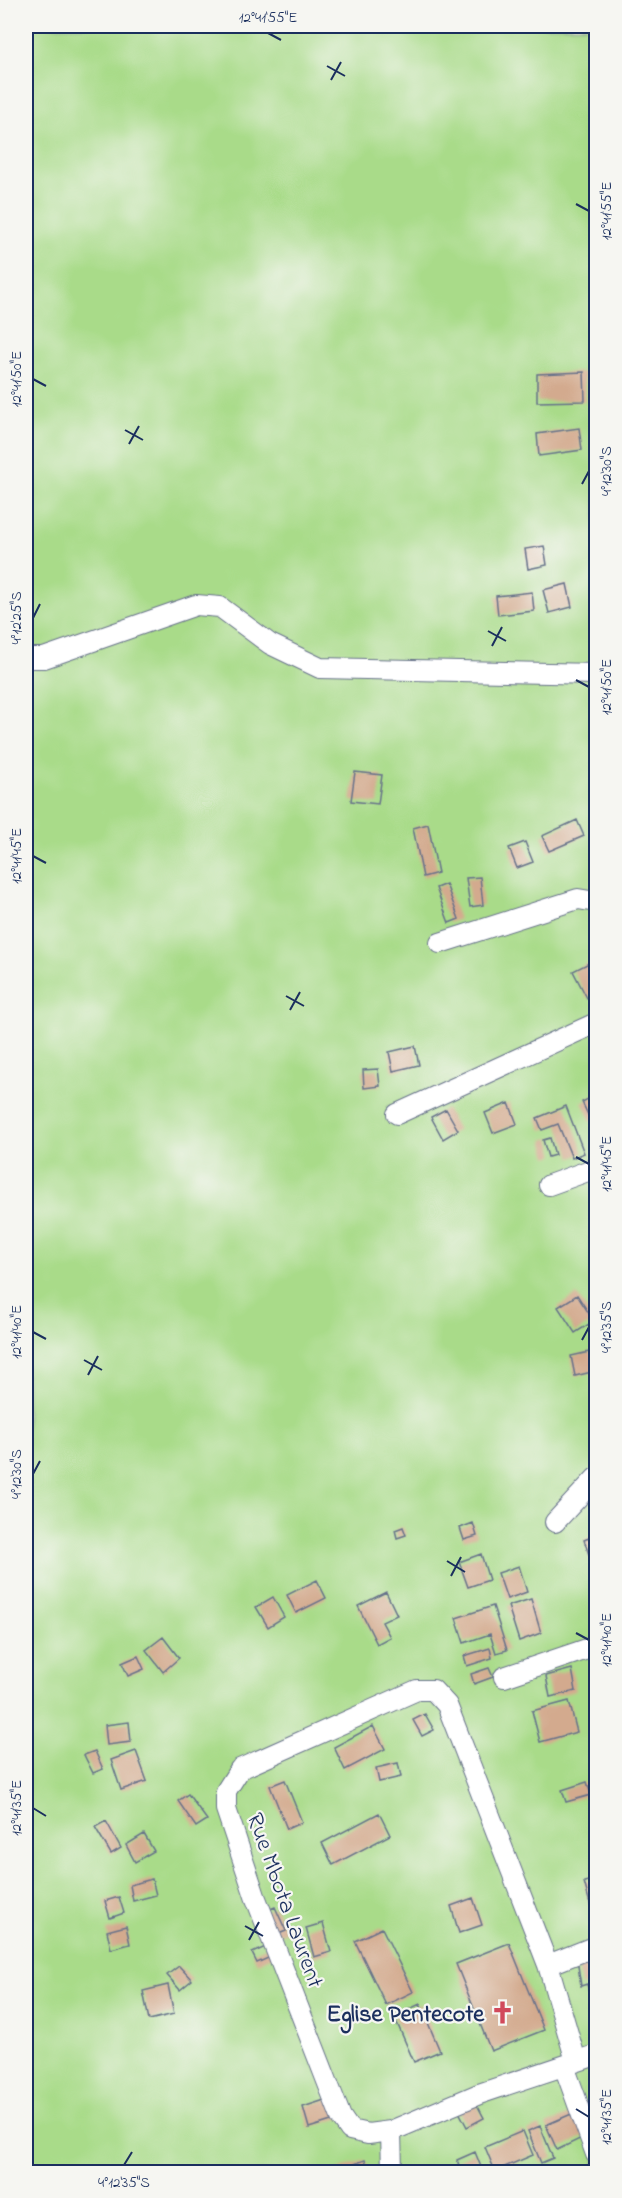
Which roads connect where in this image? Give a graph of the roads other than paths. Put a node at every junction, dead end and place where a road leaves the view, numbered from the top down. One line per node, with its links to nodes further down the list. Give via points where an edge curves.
1 (26, 658): 2 (street, via 44,658 196,605 220,607 270,644 320,668)
2 (597, 674)
3 (597, 902): 4 (street, via 578,899)
4 (440, 943)
5 (597, 1023): 6 (street)
6 (398, 1114)
7 (597, 1168): 8 (street)
8 (549, 1185)
9 (597, 1479): 10 (street)
10 (555, 1522)
11 (597, 1646): 12 (street)
12 (504, 1677)
13 (597, 1946): 14 (street)
14 (548, 1965): 16 (street); 17 (street, Rue Mbota Laurent, via 447,1705 434,1690 417,1690 240,1769 226,1791 226,1809 255,1896 341,2117 350,2130 368,2134)
15 (597, 2055): 16 (street)
16 (570, 2063): 17 (street, via 479,2094); 18 (street)
17 (391, 2131): 19 (street)
18 (597, 2154)
19 (392, 2172)

